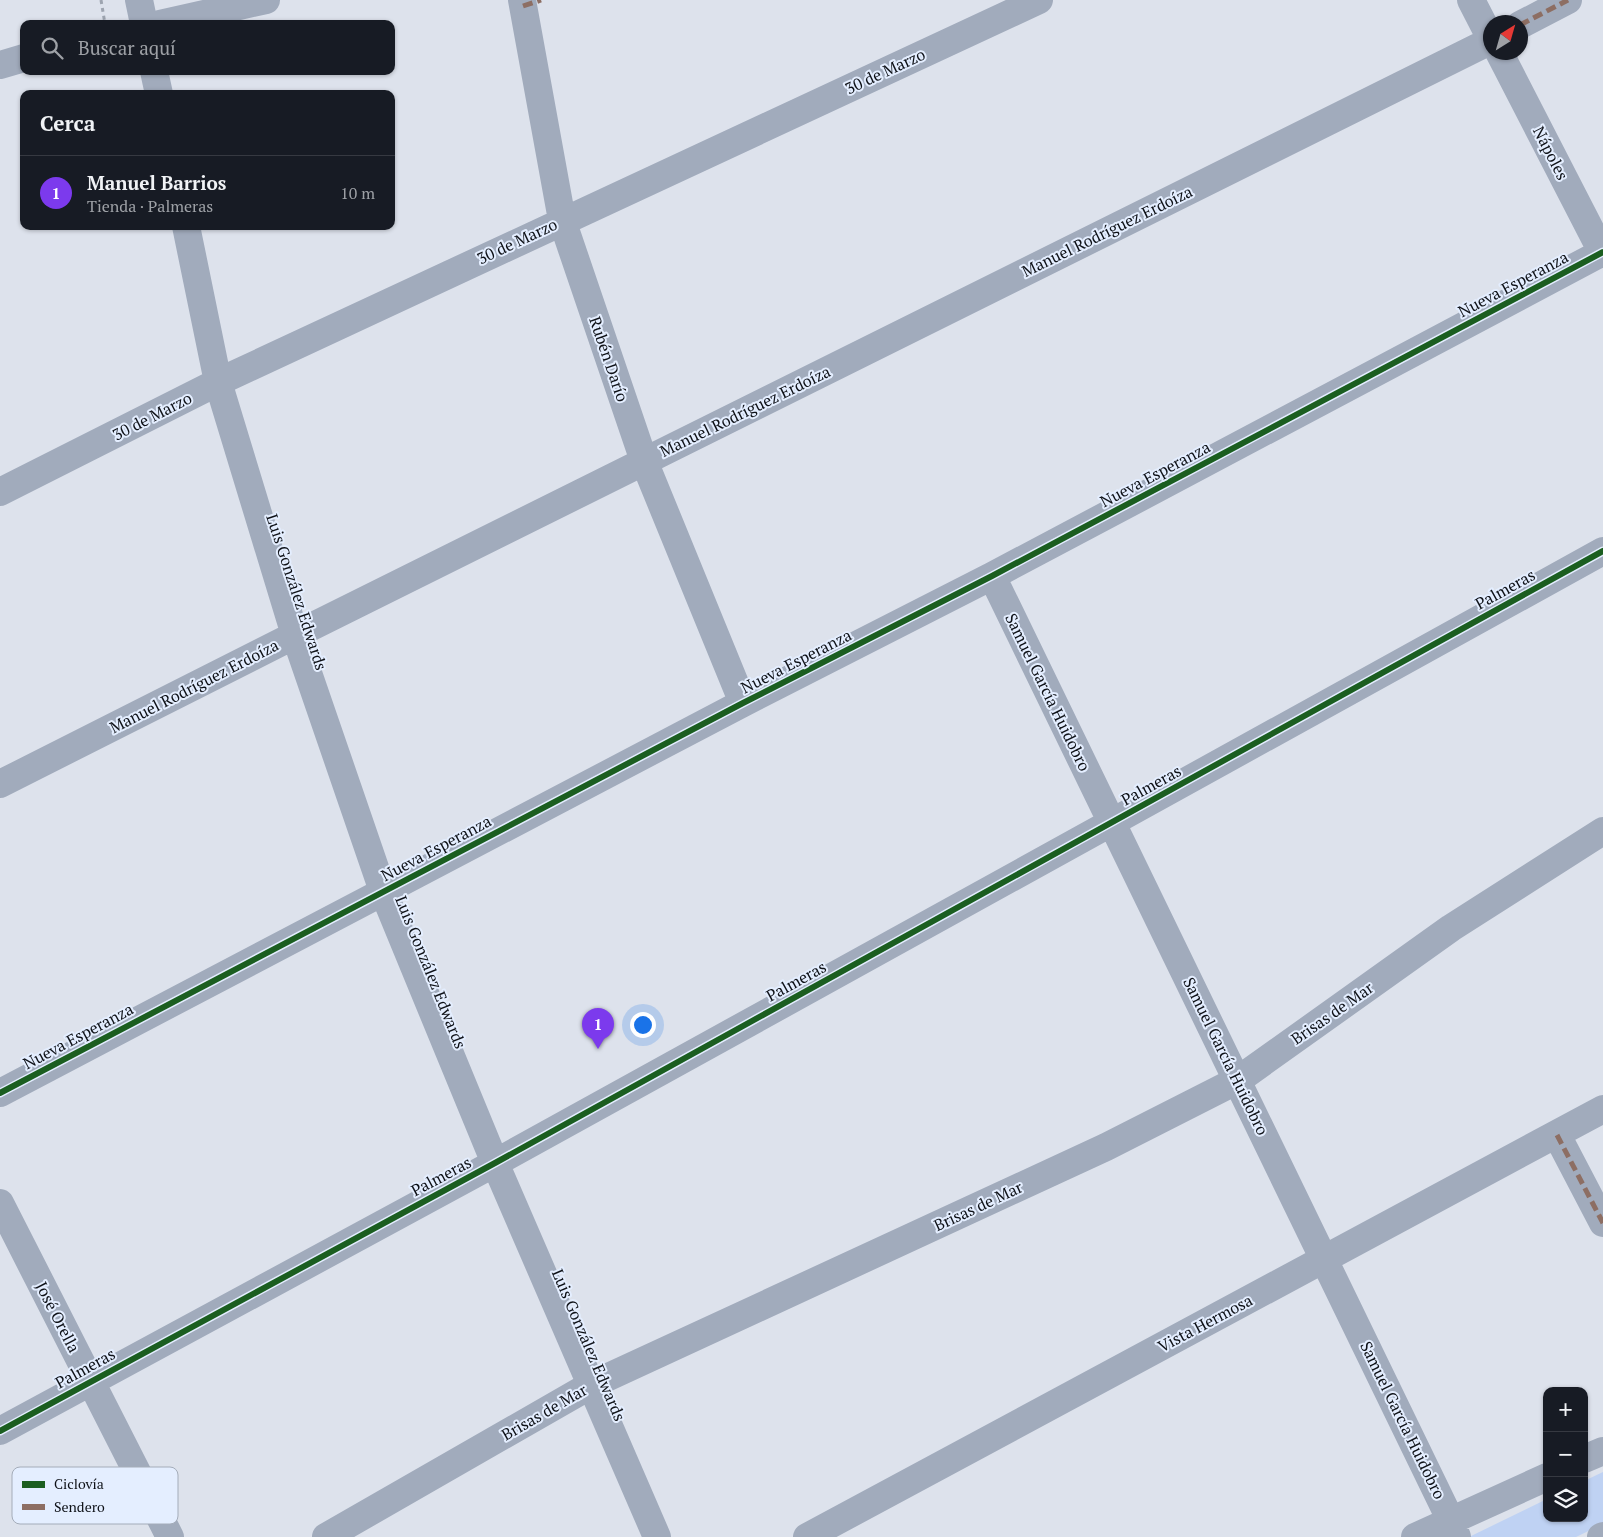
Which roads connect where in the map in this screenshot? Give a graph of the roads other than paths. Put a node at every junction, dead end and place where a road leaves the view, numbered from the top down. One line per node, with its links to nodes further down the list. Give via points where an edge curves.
1 (139, 0): 7 (street)
2 (266, 0): 8 (street)
3 (1039, 0): 17 (street, 30 de Marzo)
4 (1471, 0): 10 (street)
5 (1568, 0): 9 (street)
6 (529, 2): 17 (street, Rubén Darío)
7 (143, 20)
8 (178, 20)
9 (1528, 21)
10 (1483, 25)
11 (1483, 42): 21 (street, Manuel Rodríguez Erdoíza)
12 (20, 59): 14 (street)
13 (1502, 60): 19 (street, Nápoles)
14 (0, 65)
15 (155, 75): 16 (street)
16 (158, 90)
17 (562, 220): 20 (street, 30 de Marzo); 21 (street, Rubén Darío)
18 (187, 230): 20 (street, Luis González Edwards)
19 (1603, 253): 24 (street, Nueva Esperanza)
20 (218, 382): 22 (street, 30 de Marzo); 25 (street, Luis González Edwards)
21 (644, 462): 25 (street, Manuel Rodríguez Erdoíza); 26 (street, Rubén Darío)
22 (0, 492)
23 (1603, 550): 28 (street, Palmeras)
24 (992, 576): 26 (street, Nueva Esperanza); 28 (street, Samuel García Huidobro)
25 (295, 635): 27 (street, Manuel Rodríguez Erdoíza); 30 (street, Luis González Edwards)
26 (743, 703): 30 (street, Nueva Esperanza)
27 (0, 784)
28 (1111, 822): 31 (street, Samuel García Huidobro); 35 (street, Palmeras)
29 (1603, 831): 31 (street, Brisas de Mar, via 1452,928)
30 (383, 891): 32 (street, Nueva Esperanza); 35 (street, Luis González Edwards)
31 (1238, 1080): 38 (street, Samuel García Huidobro); 40 (street, Brisas de Mar, via 1106,1147)
32 (0, 1093)
33 (1603, 1109): 34 (street, Vista Hermosa)
34 (1557, 1135): 37 (street); 38 (street, Vista Hermosa)
35 (495, 1163): 39 (street, Palmeras); 40 (street, Luis González Edwards)
36 (0, 1203): 39 (street, José Orella)
37 (1603, 1223)
38 (1324, 1258): 47 (street, Samuel García Huidobro); 51 (street, Vista Hermosa)
39 (90, 1380): 41 (street, Palmeras); 44 (street, José Orella)
40 (591, 1385): 49 (street, Brisas de Mar); 50 (street, Luis González Edwards)
41 (0, 1431)
42 (1603, 1451): 43 (street)
43 (1588, 1458)
44 (134, 1467)
45 (1543, 1479): 47 (street)
46 (163, 1524): 48 (street, José Orella)
47 (1454, 1529): 52 (street)
48 (170, 1537)
49 (326, 1537)
50 (657, 1537)
51 (807, 1537)
52 (1416, 1537)

